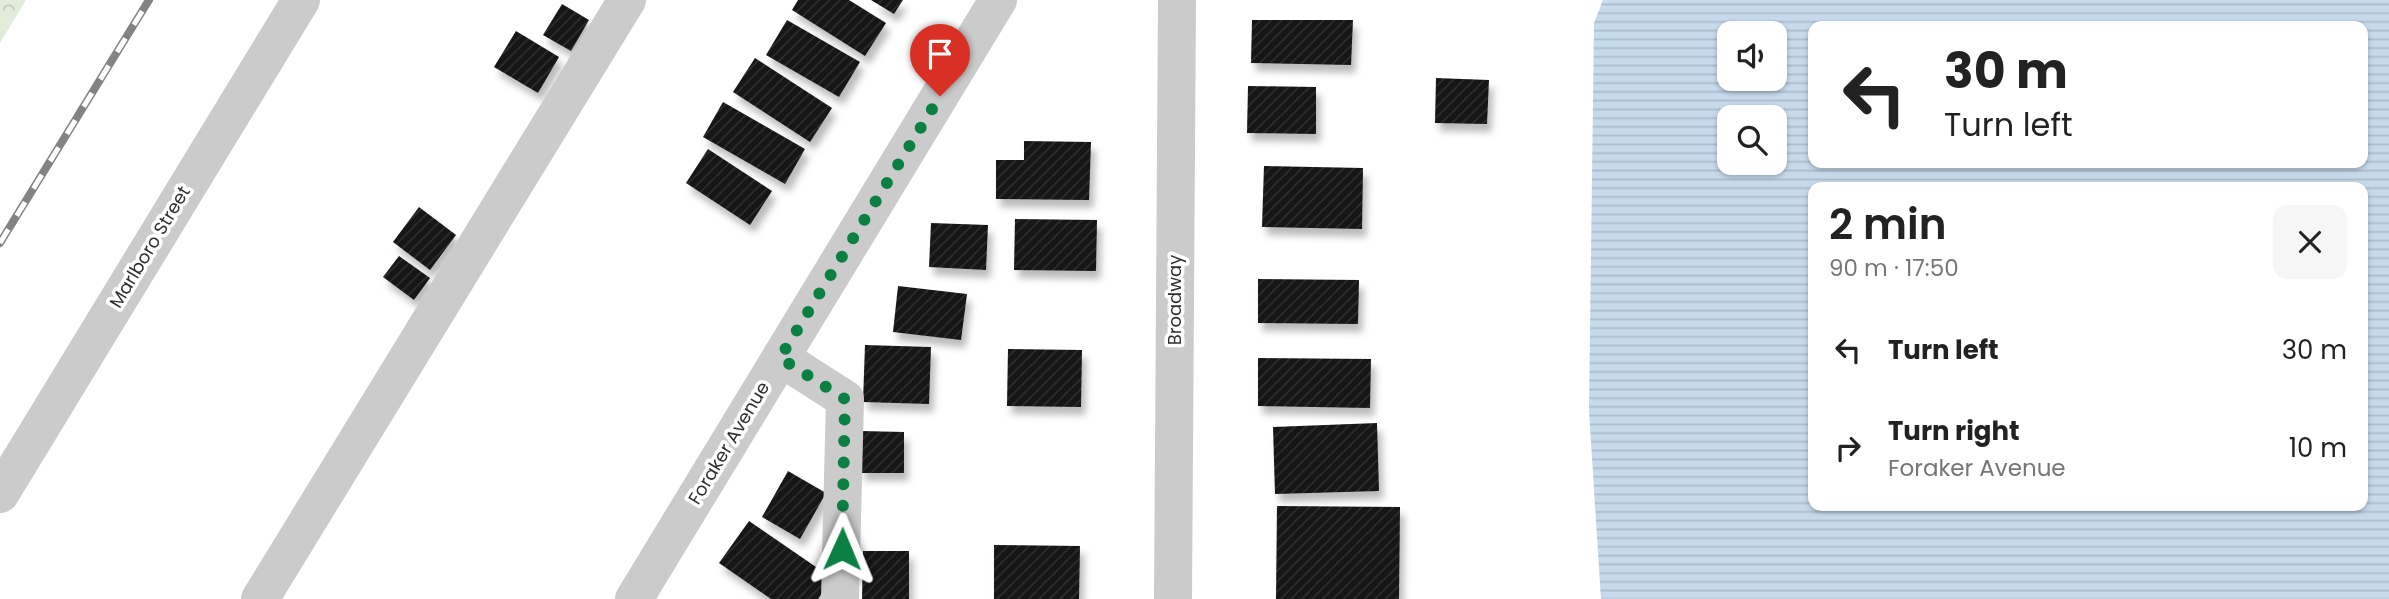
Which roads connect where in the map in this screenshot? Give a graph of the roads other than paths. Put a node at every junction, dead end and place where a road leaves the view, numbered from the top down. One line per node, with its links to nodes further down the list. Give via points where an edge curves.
1 (301, 0): 6 (street, Marlboro Street)
2 (627, 0): 7 (street)
3 (998, 0): 5 (street, Foraker Avenue)
4 (1177, 0): 10 (street, Broadway)
5 (780, 358): 8 (street, Foraker Avenue); 9 (street, via 845,399)
6 (0, 494)
7 (260, 599)
8 (634, 599)
9 (840, 599)
10 (1172, 599)

